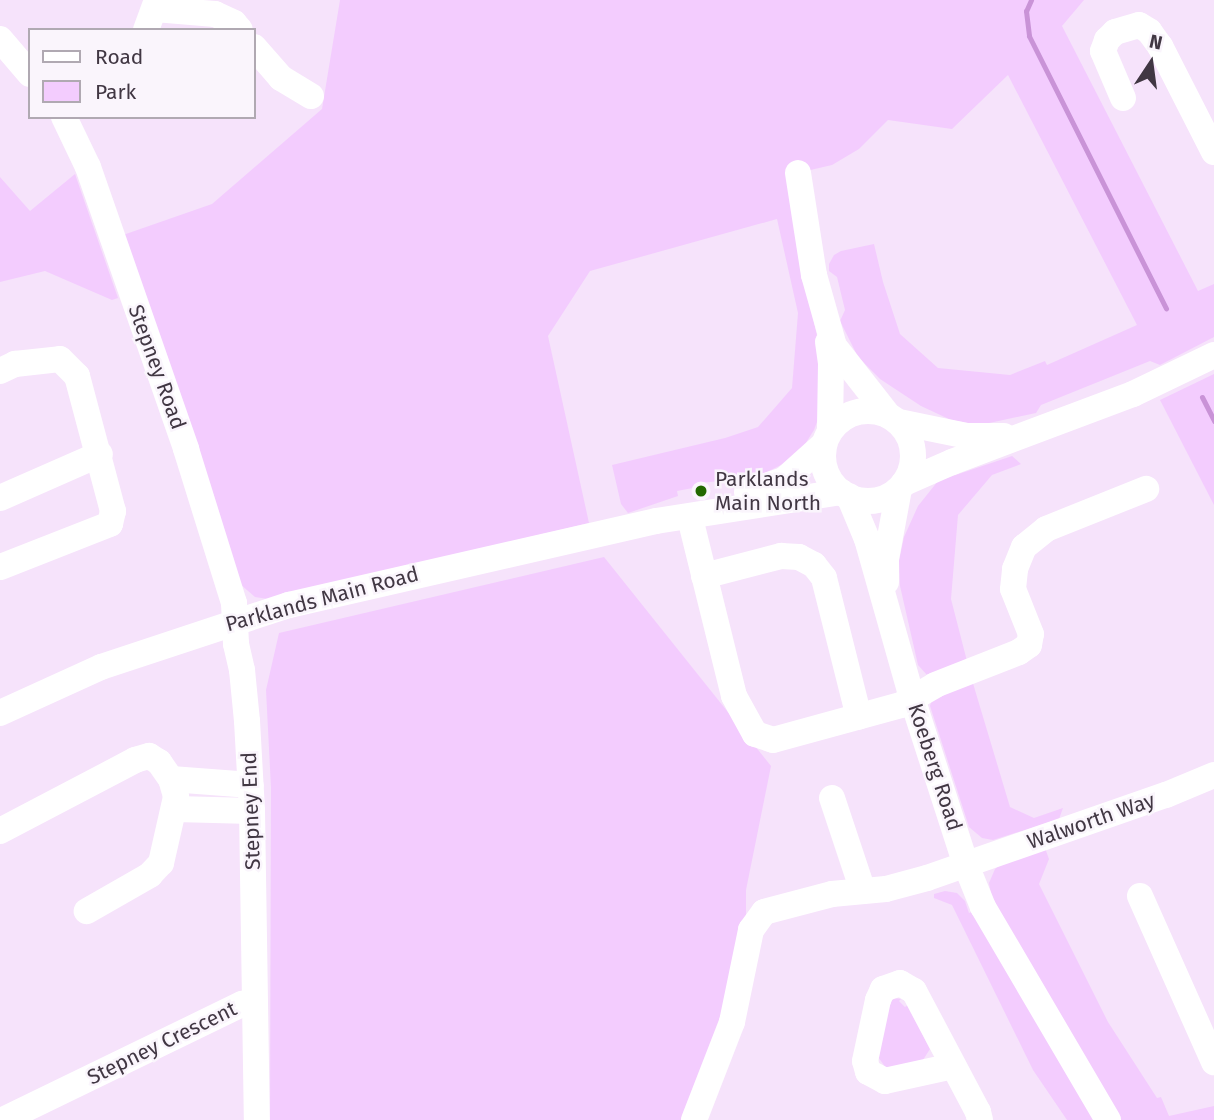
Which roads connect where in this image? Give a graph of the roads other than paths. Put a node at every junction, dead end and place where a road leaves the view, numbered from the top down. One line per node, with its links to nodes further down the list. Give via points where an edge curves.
1 (153, 13): 2 (street, via 215,14)
2 (238, 28)
3 (0, 39): 5 (street)
4 (256, 49): 6 (street, via 281,78)
5 (28, 72)
6 (311, 96)
7 (1123, 98): 9 (street, via 1103,51 1115,32 1139,25 1160,46)
8 (65, 119): 26 (street, Stepney Road, via 88,167 186,449 234,603)
9 (1212, 142)
10 (798, 173): 11 (street)
11 (822, 306): 15 (street, via 834,346); 16 (street, via 831,364)
12 (1214, 355): 14 (street)
13 (0, 370): 17 (street, via 60,359 77,376)
14 (1077, 416): 15 (street, via 998,437 954,435); 18 (street, via 952,462)
15 (894, 419): 16 (street, via 878,411 856,412 837,422); 18 (street, via 914,452 910,474)
16 (827, 437): 20 (street, via 826,471); 23 (street, Parklands Main Road, via 784,480)
17 (100, 454): 21 (street); 24 (street, via 111,495 110,524)
18 (902, 486): 20 (street, via 870,501); 27 (street, Koeberg Road, via 886,559)
19 (1146, 489): 28 (street, via 1046,529 1024,547 1013,589 1031,634 1029,645)
20 (846, 494): 22 (street, Parklands Main Road, via 780,500); 27 (street, Koeberg Road, via 867,539)
21 (0, 498)
22 (690, 518): 23 (street, Parklands Main Road); 25 (street)
23 (656, 521): 26 (street, Parklands Main Road, via 402,577)
24 (0, 567)
25 (704, 576): 30 (street, via 781,556 799,557 814,565 824,578); 30 (street, via 734,696 755,734 773,740)
26 (234, 621): 29 (street, Parklands Main Road, via 101,667); 33 (street, Stepney End)
27 (892, 626): 28 (street, Koeberg Road)
28 (912, 698): 30 (street); 37 (street, Koeberg Road)
29 (0, 713)
30 (859, 717)
31 (1214, 775): 37 (street, Walworth Way)
32 (171, 779): 33 (street); 35 (street); 36 (street, via 149,756 135,760)
33 (251, 798): 35 (street); 41 (street, Stepney End)
34 (832, 798): 38 (street)
35 (175, 809): 40 (street, via 161,863 150,875)
36 (0, 831)
37 (966, 865): 38 (street, Walworth Way); 48 (street, Koeberg Road, via 983,906)
38 (863, 891): 46 (street, Walworth Way, via 778,906 758,918 751,930 732,1021)
39 (1140, 896): 42 (street)
40 (87, 911)
41 (254, 1001): 44 (street, Stepney Crescent); 45 (street, Stepney Crescent)
42 (1214, 1062)
43 (953, 1066): 47 (street)
44 (3, 1120)
45 (257, 1120)
46 (694, 1120)
47 (980, 1120)
48 (1108, 1120)

